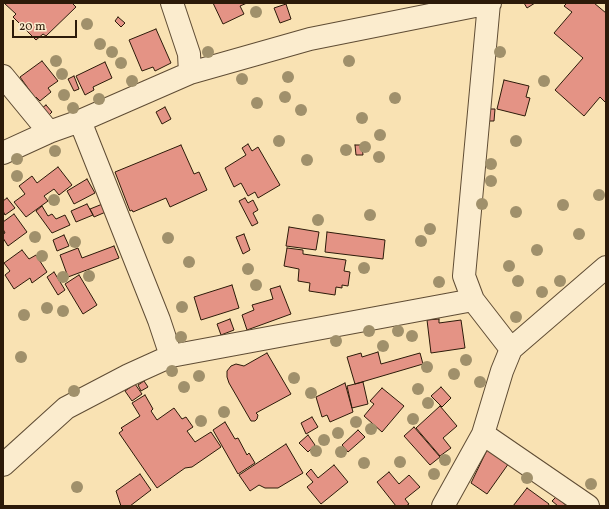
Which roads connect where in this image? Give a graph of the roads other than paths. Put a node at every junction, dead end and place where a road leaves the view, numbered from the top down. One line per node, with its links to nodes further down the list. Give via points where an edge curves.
1 (172, 3): 3 (street, via 189,54)
2 (489, 3): 3 (street, via 310,39); 9 (street, via 464,276)
3 (190, 73): 5 (street)
4 (3, 76): 6 (street)
5 (80, 121): 6 (street); 11 (street)
6 (49, 132): 7 (street)
7 (3, 153)
8 (606, 267): 10 (street)
9 (473, 300): 10 (street); 11 (street)
10 (511, 348): 12 (street)
11 (172, 356): 13 (street, via 66,408)
12 (483, 434): 14 (street); 15 (street)
13 (3, 465)
14 (442, 506)
15 (588, 506)

